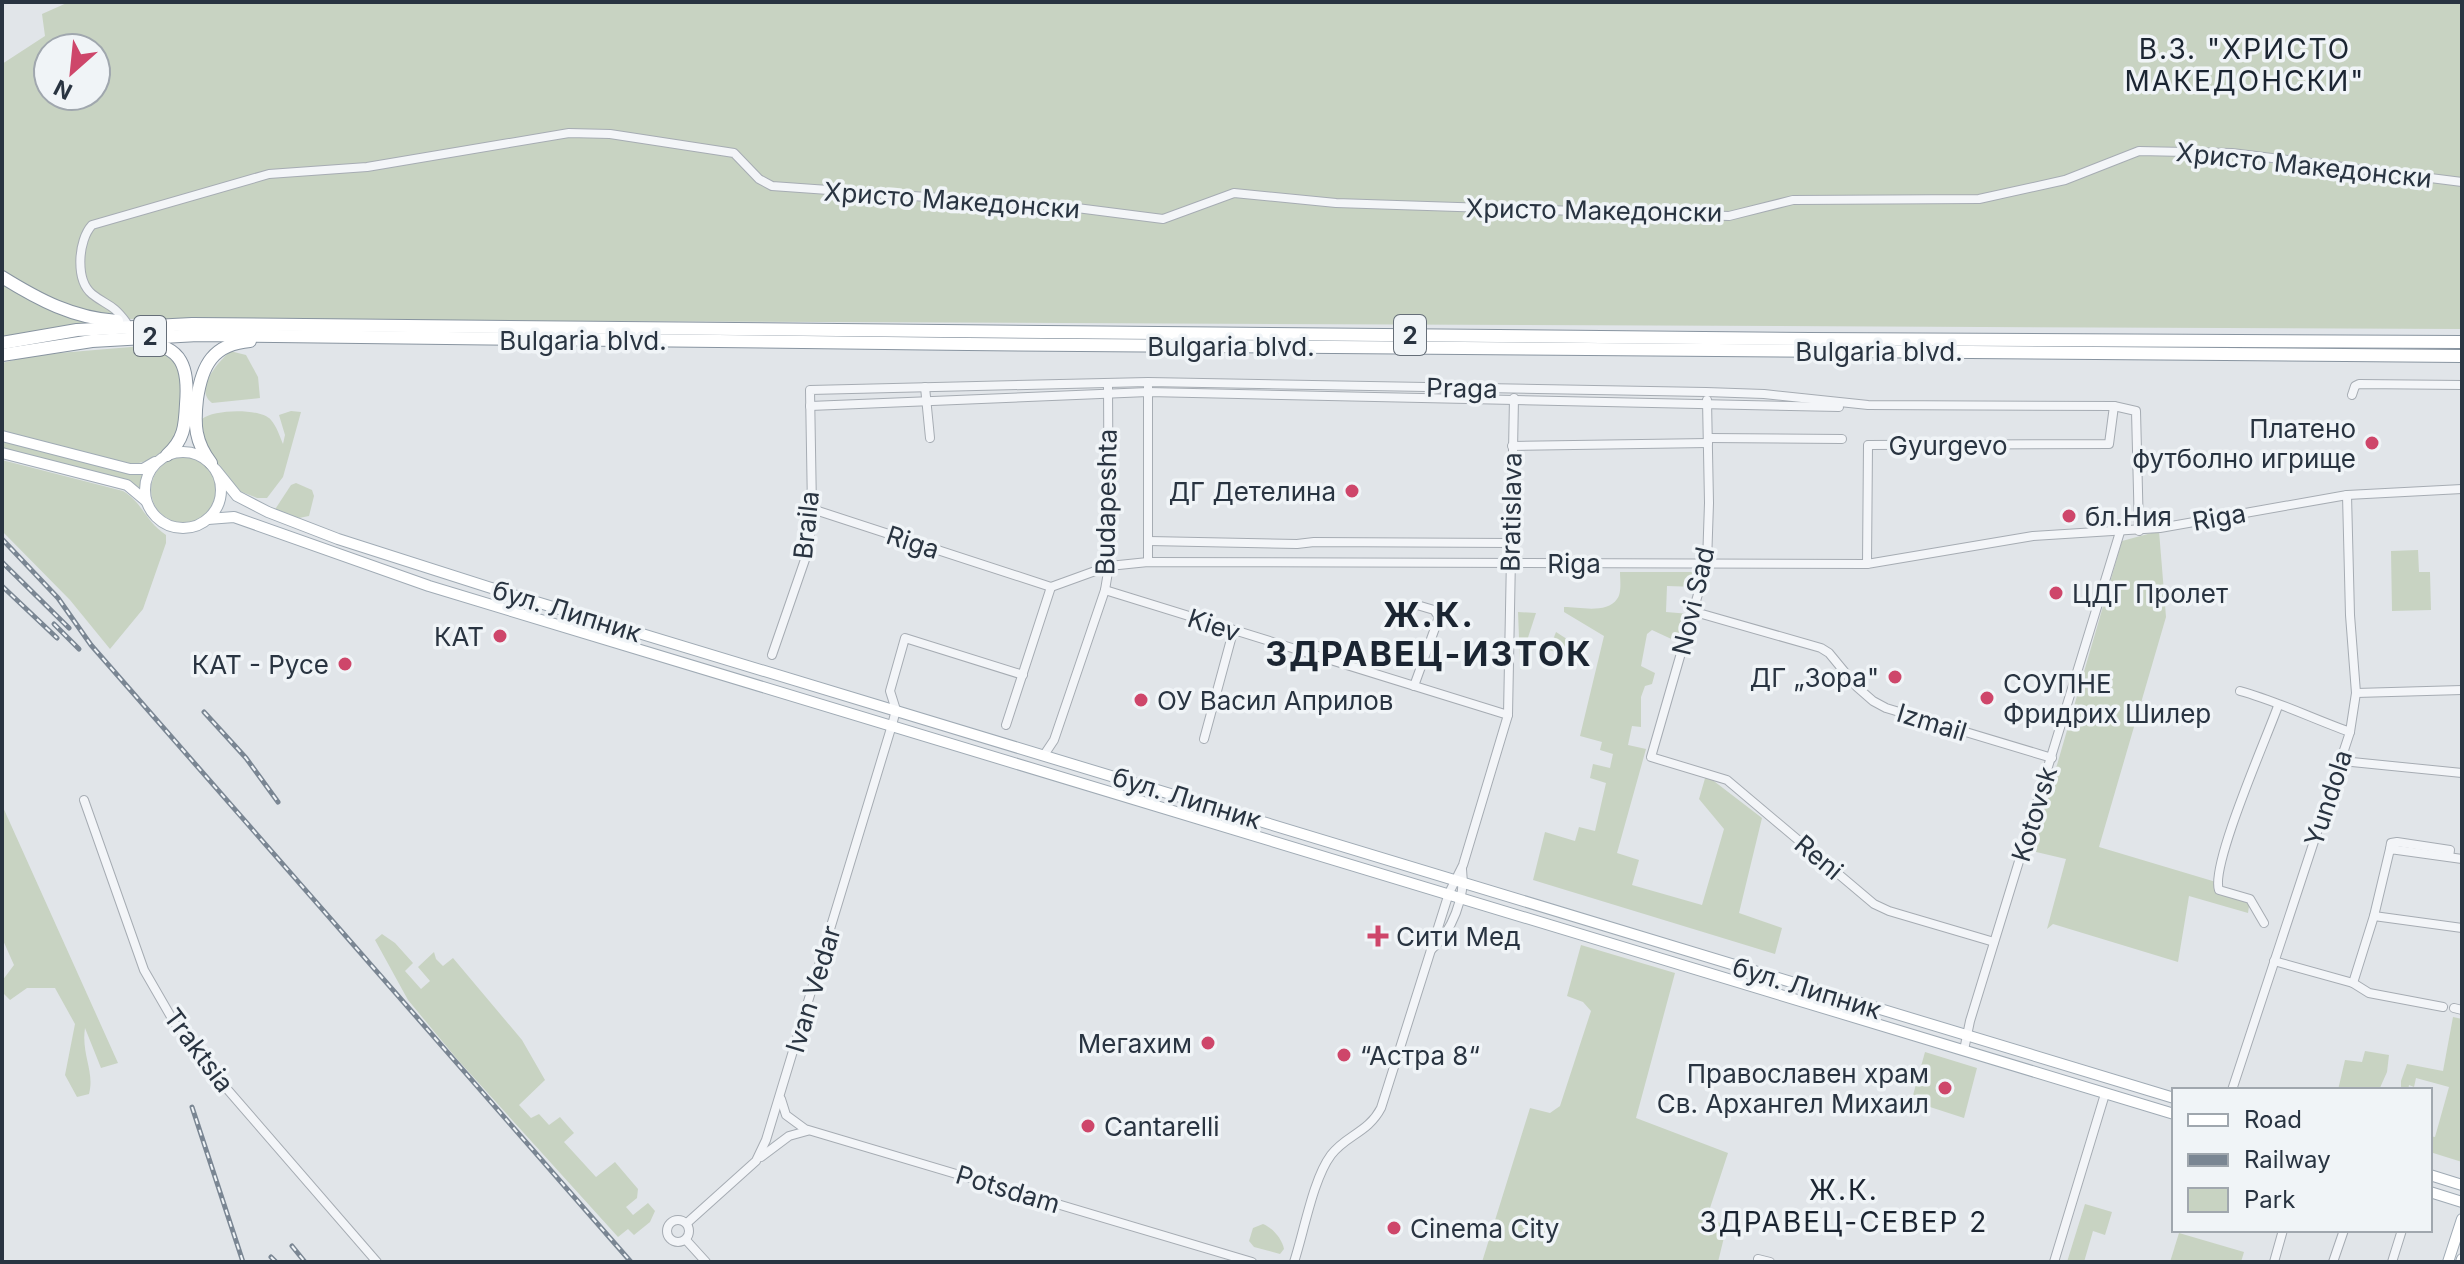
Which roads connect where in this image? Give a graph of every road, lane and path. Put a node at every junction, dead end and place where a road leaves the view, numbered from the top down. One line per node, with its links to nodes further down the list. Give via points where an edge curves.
1 (2462, 182): 3 (street, Христо Македонски, via 2232,153 2139,151 2065,180 1979,199 1793,200 1729,216 1336,203 1234,193 1163,219 1069,207 772,186 734,153 569,133 367,167 269,174 92,225 80,247 85,284)
2 (2, 277): 3 (highway, via 75,314)
3 (126, 322): 4 (highway)
4 (172, 324): 7 (highway, Bulgaria blvd. / 2); 8 (highway, Bulgaria blvd. / 2, via 77,330)
5 (300, 337): 6 (highway, Bulgaria blvd. / 2); 10 (highway, Bulgaria blvd. / 2); 32 (highway, via 231,345 205,366 194,424 199,446)
6 (92, 341): 9 (highway, Bulgaria blvd. / 2); 31 (highway, via 156,344 179,358 188,381 185,427 180,442)
7 (2462, 342)
8 (2, 343)
9 (2, 355)
10 (2462, 356)
11 (2462, 385): 18 (street, via 2359,384)
12 (925, 387): 14 (street, Praga); 16 (street, Praga); 20 (street)
13 (1148, 387): 14 (street, Praga); 15 (street, Praga); 19 (street); 40 (street)
14 (1108, 388): 20 (street); 46 (street, Budapeshta)
15 (1515, 389): 17 (street, Praga); 19 (street, Bratislava)
16 (810, 390): 23 (street, Braila)
17 (1706, 392): 21 (street, Novi Sad); 22 (street, Praga)
18 (2352, 395)
19 (1514, 400): 21 (street); 29 (street, Bratislava)
20 (926, 401): 23 (street); 26 (street)
21 (1707, 404): 22 (street); 28 (street, Novi Sad)
22 (1868, 405): 24 (street, Praga)
23 (810, 406): 36 (street, Braila)
24 (2114, 406): 38 (street, via 2136,411); 45 (street, Gyurgevo, via 2109,444 1868,445)
25 (2, 436): 31 (main road, via 130,469 143,469)
26 (930, 438)
27 (1842, 439): 28 (street)
28 (1708, 441): 29 (street); 44 (street, Novi Sad)
29 (1512, 446): 41 (street, Bratislava)
30 (2, 453): 35 (main road, via 127,485)
31 (162, 458): 32 (main road, via 195,453); 35 (main road, via 145,485)
32 (214, 467): 37 (main road, via 222,491); 49 (main road, бул. Липник, via 237,496 268,512)
33 (2462, 489): 34 (street, Riga)
34 (2347, 495): 38 (street, Riga); 59 (street, Yundola)
35 (147, 502): 37 (main road, via 161,522 176,528)
36 (812, 509): 47 (street, Riga); 54 (street, Braila, via 809,548)
37 (208, 519): 52 (main road, бул. Липник, via 234,517)
38 (2139, 531): 39 (street, Riga)
39 (2120, 532): 45 (street, Riga, via 2033,536); 69 (street, Kotovsk)
40 (1149, 541): 41 (street); 42 (street)
41 (1510, 543): 43 (street, Bratislava)
42 (1148, 562): 43 (street, Riga); 46 (street, Riga)
43 (1510, 563): 44 (street, Riga); 62 (street, Bratislava)
44 (1707, 563): 45 (street, Riga); 51 (street, Novi Sad)
45 (1867, 564)
46 (1109, 566): 47 (street, Riga); 48 (street, Budapeshta)
47 (1051, 587): 55 (street)
48 (1105, 590): 53 (street, Kiev); 67 (street, Budapeshta, via 1054,740)
49 (544, 605): 52 (main road); 61 (main road, бул. Липник)
50 (1417, 605): 56 (street, via 1439,617)
51 (1695, 612): 68 (street, Novi Sad); 69 (street, Izmail, via 1821,648 1857,687 1886,708)
52 (540, 619): 63 (main road, бул. Липник)
53 (1233, 632): 56 (street, Kiev); 66 (street)
54 (772, 655)
55 (1023, 675): 61 (street, Ivan Vedar, via 905,638 890,691); 64 (street)
56 (1414, 686): 62 (street, Kiev)
57 (2462, 690): 59 (street)
58 (2240, 691): 60 (street)
59 (2356, 693): 65 (street, Yundola)
60 (2278, 706): 65 (street); 77 (street, via 2216,882 2219,890 2250,899)
61 (896, 710): 63 (street, Ivan Vedar); 67 (main road, бул. Липник)
62 (1508, 715): 74 (street, Bratislava)
63 (892, 725): 75 (main road, бул. Липник); 87 (street, Ivan Vedar)
64 (1006, 725)
65 (2350, 732): 70 (street, Yundola)
66 (1204, 739)
67 (1044, 755): 74 (main road, бул. Липник)
68 (1651, 757): 79 (street, Reni, via 1727,780 1874,904)
69 (2052, 758): 79 (street, Kotovsk)
70 (2342, 761): 71 (street); 80 (street, Yundola)
71 (2462, 773)
72 (84, 800): 103 (street, Traktsia, via 144,970 174,1022)
73 (2462, 859): 76 (street, via 2390,849)
74 (1459, 882): 75 (street); 83 (main road, бул. Липник)
75 (1454, 894): 84 (main road, бул. Липник); 106 (street, via 1430,951 1381,1108 1326,1163)
76 (2374, 916): 78 (street); 81 (street)
77 (2264, 923)
78 (2462, 928)
79 (1994, 942): 83 (street, Kotovsk)
80 (2274, 961): 81 (street); 85 (street, Yundola)
81 (2353, 983): 82 (street, via 2369,993)
82 (2443, 1007)
83 (1966, 1036): 84 (street, Kotovsk); 88 (main road, бул. Липник)
84 (1964, 1050): 86 (main road, бул. Липник)
85 (2233, 1088)
86 (2105, 1094): 89 (main road, бул. Липник); 108 (street)
87 (781, 1096): 90 (street, Potsdam, via 786,1115); 91 (street, Ivan Vedar)
88 (2172, 1097)
89 (2172, 1113)
90 (812, 1131): 91 (street, via 789,1136); 105 (street, Potsdam)
91 (756, 1161): 97 (street, Ivan Vedar)
92 (2432, 1176): 93 (main road)
93 (2462, 1185)
94 (2432, 1193): 95 (main road)
95 (2462, 1202)
96 (2462, 1219): 112 (main road)
97 (687, 1223): 101 (street); 101 (street, via 676,1220 667,1231 672,1241)
98 (2282, 1232): 109 (street)
99 (2343, 1232): 110 (street)
100 (2401, 1232): 111 (street)
101 (686, 1240): 104 (street)
102 (1758, 1259): 107 (street)
103 (377, 1262)
104 (706, 1262)
105 (1252, 1262)
106 (1294, 1262)
107 (1770, 1262)
108 (2054, 1262)
109 (2274, 1262)
110 (2333, 1262)
111 (2392, 1262)
112 (2448, 1262)

